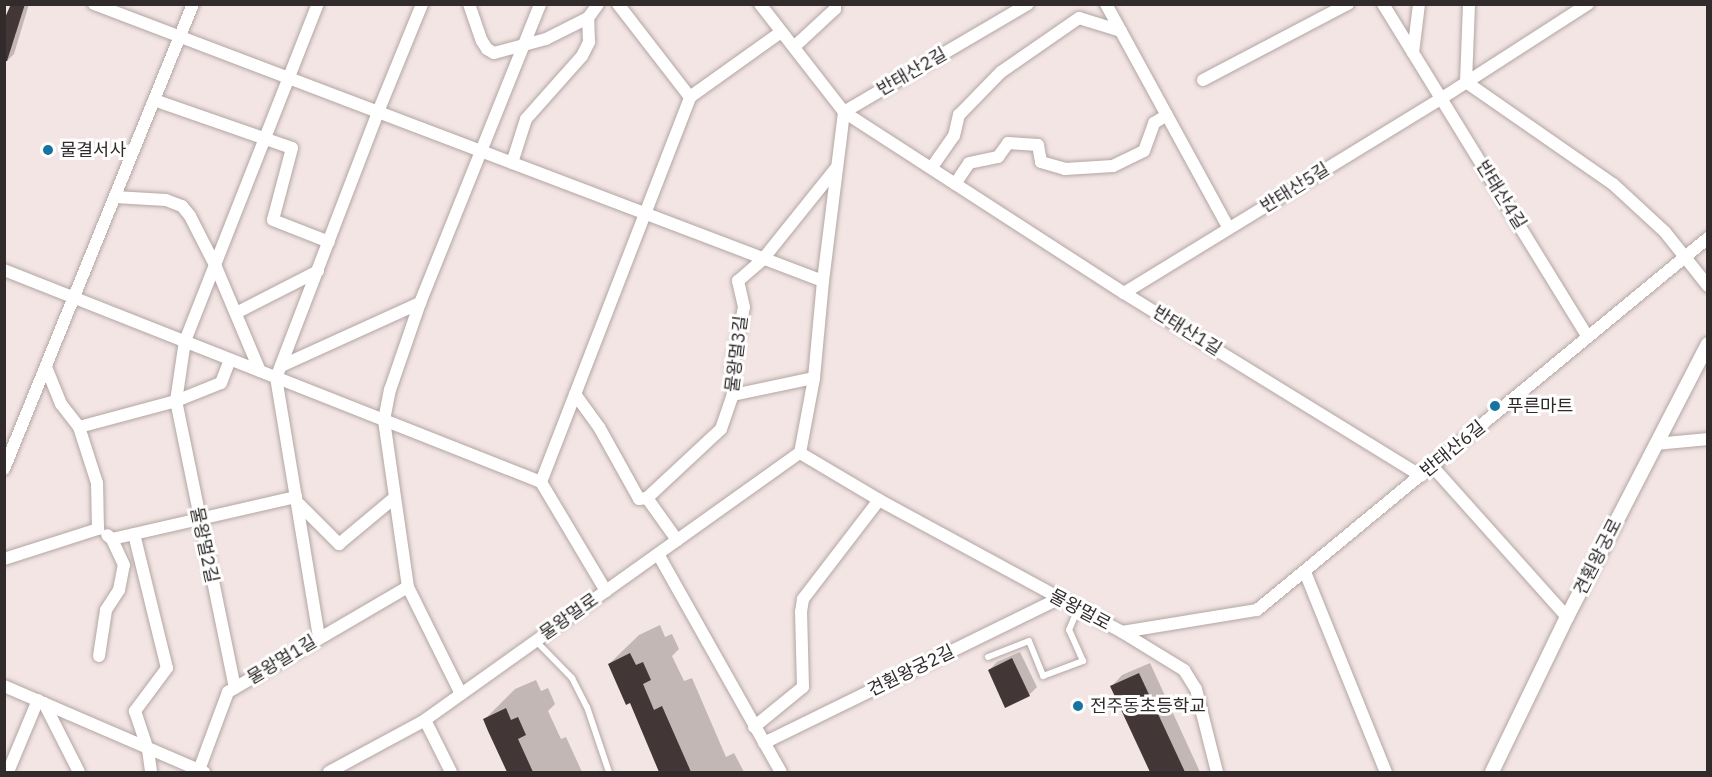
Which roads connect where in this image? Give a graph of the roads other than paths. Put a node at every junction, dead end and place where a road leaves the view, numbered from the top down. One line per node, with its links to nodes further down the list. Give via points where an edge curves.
1 (94, 4): 21 (street)
2 (194, 4): 21 (street)
3 (318, 4): 25 (street)
4 (422, 4): 31 (street)
5 (469, 4): 22 (street, via 487,49 494,53)
6 (540, 4): 22 (street)
7 (598, 4): 18 (street)
8 (618, 4): 28 (street)
9 (760, 4): 20 (street, 반태산1길)
10 (835, 4): 23 (street, via 835,9)
11 (1028, 4): 32 (street, 반태산2길)
12 (1106, 4): 19 (street)
13 (1348, 4): 26 (street)
14 (1383, 4): 24 (street, 반태산4길)
15 (1419, 4): 24 (street)
16 (1469, 4): 27 (street)
17 (1588, 4): 27 (street, 반태산5길)
18 (588, 18): 22 (street); 36 (street, via 589,42 582,56 526,119)
19 (1121, 31): 33 (street); 38 (street, via 1079,18 1001,72 959,115 954,136)
20 (781, 32): 23 (street, 반태산1길); 28 (street)
21 (180, 37): 25 (street); 30 (street)
22 (524, 45): 35 (street)
23 (794, 47): 32 (street, 반태산1길)
24 (1413, 53): 29 (street, 반태산4길)
25 (289, 78): 31 (street); 34 (street)
26 (1203, 80)
27 (1466, 82): 29 (street, 반태산5길); 45 (street, via 1612,184 1665,232)
28 (690, 97): 41 (street)
29 (1442, 98): 42 (street, 반태산5길); 56 (street, 반태산4길)
30 (154, 100): 34 (street); 40 (street)
31 (378, 112): 35 (street); 44 (street)
32 (844, 112): 37 (street); 38 (street, 반태산1길)
33 (1167, 115): 39 (street, via 1154,123 1144,151 1113,166 1065,169 1041,162 1038,145 1008,143 998,157 969,163); 42 (street)
34 (265, 141): 44 (street, via 292,148 273,220); 47 (street)
35 (481, 151): 36 (street); 54 (street)
36 (512, 163): 41 (street)
37 (838, 166): 46 (street, 물왕멀3길); 50 (street)
38 (932, 167): 39 (street, 반태산1길)
39 (955, 184): 52 (street, 반태산1길)
40 (115, 197): 47 (street, via 166,200 182,206); 53 (street)
41 (644, 213): 46 (street); 64 (street)
42 (1229, 229): 52 (street, 반태산5길)
43 (1707, 238): 45 (street, 반태산6길)
44 (327, 247): 49 (street)
45 (1683, 258): 51 (street); 56 (street, 반태산6길)
46 (763, 259): 50 (street); 65 (street, 물왕멀3길, via 738,281 744,307 732,368)
47 (216, 267): 55 (street); 57 (street, 물왕멀2길)
48 (4, 270): 53 (street)
49 (318, 271): 55 (street); 62 (street)
50 (823, 281): 63 (street)
51 (1707, 286)
52 (1124, 292): 74 (street, 반태산1길)
53 (74, 298): 57 (street); 60 (street)
54 (420, 303): 62 (street); 67 (street, via 390,390)
55 (236, 313): 61 (street)
56 (1588, 337): 72 (street, 반태산6길)
57 (185, 341): 59 (street); 66 (street, 물왕멀2길)
58 (1707, 344): 70 (street, 견훤왕궁로)
59 (230, 360): 61 (street); 66 (street, via 221,383)
60 (46, 367): 68 (street, via 61,404); 73 (street)
61 (260, 371): 62 (street)
62 (279, 372): 67 (street); 78 (street)
63 (814, 378): 65 (street); 71 (street)
64 (575, 394): 75 (street); 76 (street, via 599,427 639,500)
65 (733, 395): 76 (street, 물왕멀3길, via 721,429)
66 (176, 401): 68 (street); 80 (street, 물왕멀2길)
67 (384, 420): 75 (street); 77 (street)
68 (79, 427): 81 (street, via 97,483)
69 (1707, 439): 70 (street)
70 (1656, 444): 92 (street, 견훤왕궁로)
71 (800, 453): 79 (street, 물왕멀로); 84 (street, 물왕멀로)
72 (1432, 466): 74 (street, 반태산6길); 92 (street)
73 (4, 469)
74 (1421, 476): 87 (street, 반태산6길)
75 (541, 482): 89 (street)
76 (647, 498): 84 (street)
77 (393, 499): 78 (street, via 339,544); 88 (street)
78 (297, 500): 80 (street); 94 (street)
79 (879, 500): 90 (street, 물왕멀로); 103 (street, via 804,599 803,687)
80 (198, 519): 82 (street); 99 (street, 물왕멀2길)
81 (98, 528): 83 (street); 86 (street)
82 (134, 534): 83 (street); 105 (street, via 167,668 135,711)
83 (112, 539): 96 (street, via 124,565 119,590 106,610)
84 (677, 540): 85 (street, 물왕멀로)
85 (658, 554): 89 (street, 물왕멀로); 103 (street)
86 (4, 560)
87 (1305, 572): 93 (street, 반태산6길, via 1257,610); 115 (street)
88 (408, 587): 94 (street, 물왕멀1길); 100 (street)
89 (606, 591): 95 (street, 물왕멀로)
90 (1058, 599): 91 (street, 물왕멀로); 104 (street, 견훤왕궁2길)
91 (1079, 608): 93 (street, 물왕멀로); 97 (lane, via 1069,630 1083,661 1043,676 1029,641)
92 (1567, 617): 116 (street, 견훤왕궁로)
93 (1122, 632): 114 (street, 물왕멀로, via 1184,670 1196,689)
94 (319, 637): 99 (street, 물왕멀1길)
95 (535, 641): 100 (street, 물왕멀로); 112 (lane, via 572,678 587,707)
96 (99, 656)
97 (987, 657)
98 (4, 686): 101 (street, 물왕멀1길)
99 (235, 688): 106 (street, 물왕멀1길, via 228,692)
100 (461, 694): 102 (street, 물왕멀로)
101 (41, 702): 105 (street, 물왕멀1길); 107 (street); 108 (street)
102 (425, 720): 110 (street, 물왕멀로); 111 (street)
103 (754, 727): 104 (street)
104 (764, 743): 113 (street)
105 (148, 750): 106 (street, 물왕멀1길); 109 (street)
106 (202, 771)
107 (8, 772)
108 (79, 772)
109 (151, 772)
110 (329, 772)
111 (451, 772)
112 (609, 772)
113 (781, 772)
114 (1218, 772)
115 (1386, 772)
116 (1492, 772)

